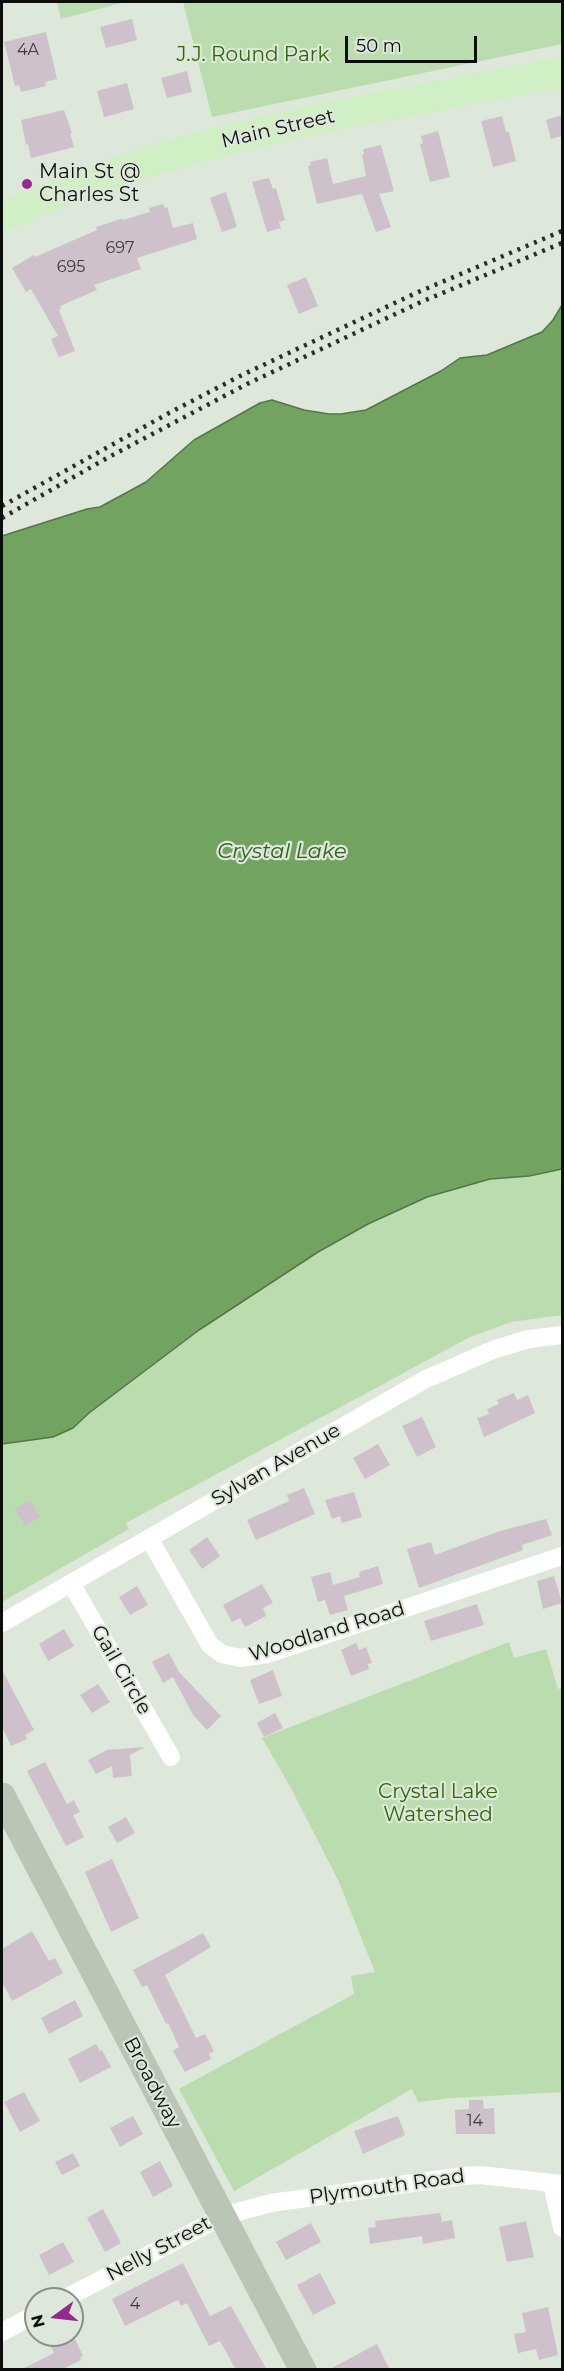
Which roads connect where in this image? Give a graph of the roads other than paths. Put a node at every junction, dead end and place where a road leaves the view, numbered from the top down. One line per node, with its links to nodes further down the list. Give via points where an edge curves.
1 (562, 72): 2 (main road, Main Street, via 223,141)
2 (3, 210)
3 (562, 1335): 4 (street, Sylvan Avenue, via 495,1349 424,1380)
4 (149, 1538): 5 (street, Woodland Road, via 210,1645 222,1654 240,1658 290,1647); 6 (street, Sylvan Avenue)
5 (562, 1556)
6 (71, 1583): 7 (street, Sylvan Avenue); 8 (street, Gail Circle)
7 (2, 1623)
8 (171, 1757)
9 (2, 1796): 11 (street, Broadway)
10 (557, 2184): 11 (street, Plymouth Road, via 480,2175 449,2177 271,2203); 12 (street, Plymouth Road)
11 (223, 2216): 13 (street, Nelly Street); 16 (street, Broadway)
12 (562, 2228)
13 (84, 2289)
14 (24, 2320): 15 (street)
15 (2, 2332)
16 (303, 2370)

